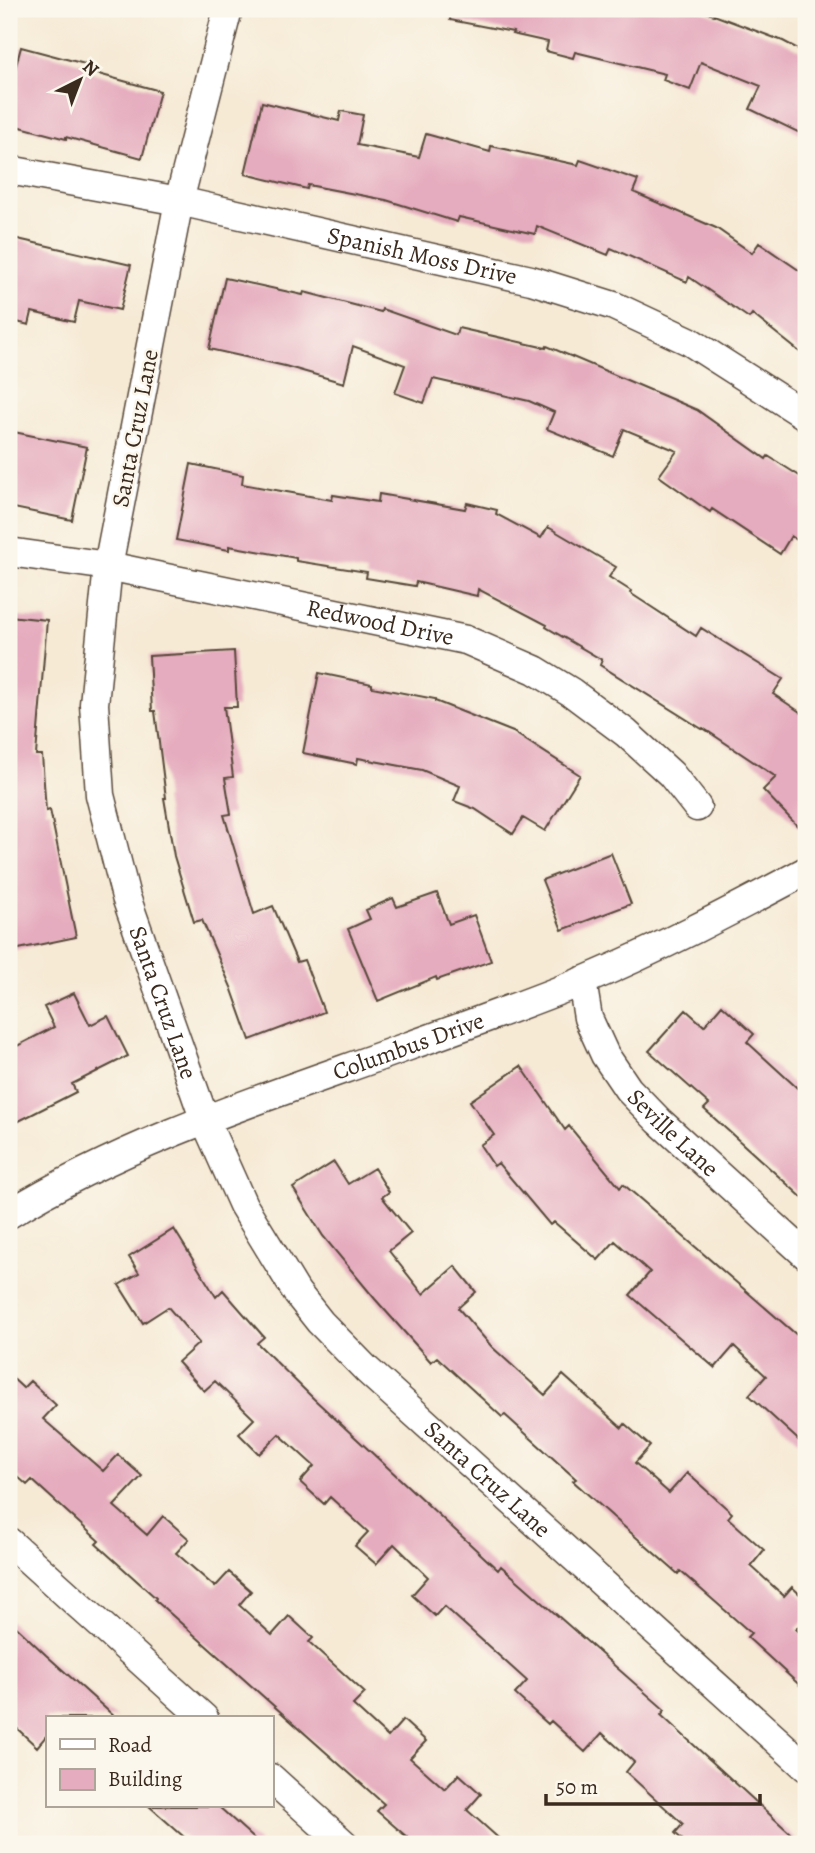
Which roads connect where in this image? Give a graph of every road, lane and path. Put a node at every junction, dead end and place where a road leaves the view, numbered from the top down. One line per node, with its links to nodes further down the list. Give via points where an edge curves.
1 (228, 9): 3 (street, Santa Cruz Lane)
2 (9, 170): 3 (street, Spanish Moss Drive)
3 (179, 201): 4 (street, Spanish Moss Drive, via 531,280 614,306 689,341); 6 (street, Santa Cruz Lane)
4 (806, 416)
5 (9, 552): 6 (street, Redwood Drive)
6 (108, 566): 7 (street, Redwood Drive, via 372,619 466,640 499,653 559,685 626,733 671,774); 10 (street, Santa Cruz Lane, via 94,704 100,794 125,897)
7 (697, 807)
8 (806, 871): 9 (street, Columbus Drive)
9 (582, 981): 10 (street, Columbus Drive); 12 (street, Seville Lane, via 588,1018 605,1055 628,1088)
10 (204, 1118): 11 (street, Columbus Drive, via 87,1171); 15 (street, Santa Cruz Lane, via 266,1246 297,1293 341,1344)
11 (9, 1214)
12 (806, 1255)
13 (9, 1542): 14 (street)
14 (202, 1716)
15 (806, 1767)
16 (273, 1781): 17 (street)
17 (344, 1844)

